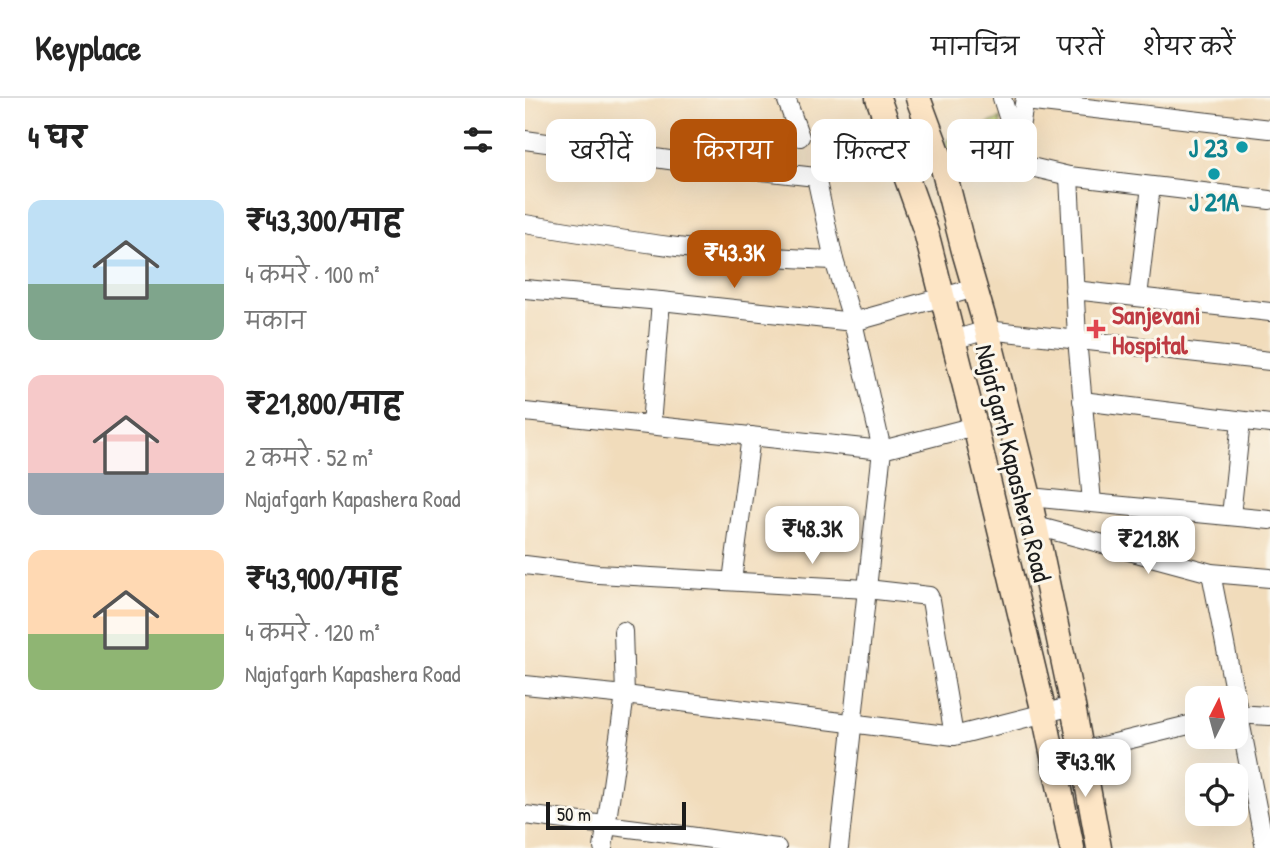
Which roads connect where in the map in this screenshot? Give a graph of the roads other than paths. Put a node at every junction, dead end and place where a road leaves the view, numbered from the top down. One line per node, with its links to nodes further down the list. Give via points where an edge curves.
1 (786, 98): 10 (street)
2 (879, 98): 6 (main road, Najafgarh Kapashera Road)
3 (918, 98): 12 (main road, Najafgarh Kapashera Road)
4 (1002, 98): 7 (street)
5 (1025, 100): 8 (street); 9 (street)
6 (886, 119)
7 (1009, 119)
8 (1022, 119)
9 (1270, 129)
10 (800, 137)
11 (525, 140): 21 (street, via 814,176)
12 (941, 160): 13 (street); 14 (street); 22 (main road, Najafgarh Kapashera Road)
13 (947, 160)
14 (933, 162)
15 (1037, 168): 16 (street)
16 (1069, 176): 18 (street); 24 (street)
17 (909, 182): 25 (main road, Najafgarh Kapashera Road)
18 (1151, 186): 19 (street); 26 (street)
19 (1270, 200)
20 (525, 224): 21 (street, via 723,253)
21 (834, 260): 29 (street)
22 (975, 288): 25 (street); 30 (main road, Najafgarh Kapashera Road)
23 (525, 289): 27 (street)
24 (1074, 290): 26 (street); 32 (street)
25 (942, 297): 29 (street); 31 (main road, Najafgarh Kapashera Road)
26 (1138, 297): 28 (street)
27 (661, 301): 29 (street); 38 (street)
28 (1270, 312)
29 (853, 322): 41 (street)
30 (987, 330): 31 (street); 32 (street); 42 (main road, Najafgarh Kapashera Road)
31 (953, 340): 39 (main road, Najafgarh Kapashera Road)
32 (1077, 340): 33 (street); 34 (street)
33 (1270, 361)
34 (1082, 401): 36 (street); 43 (street)
35 (525, 412): 38 (street)
36 (1241, 421): 37 (street); 44 (street)
37 (1270, 424)
38 (652, 425): 40 (street)
39 (975, 426): 41 (street); 57 (main road, Najafgarh Kapashera Road)
40 (751, 436): 41 (street); 50 (street)
41 (882, 450): 51 (street)
42 (1029, 496): 43 (street); 46 (main road, Najafgarh Kapashera Road)
43 (1092, 502): 44 (street)
44 (1231, 516): 45 (street)
45 (1270, 520)
46 (1036, 526): 48 (street); 56 (main road, Najafgarh Kapashera Road)
47 (525, 565): 50 (street)
48 (1210, 572): 49 (street); 54 (street)
49 (1270, 578)
50 (733, 581): 51 (street)
51 (867, 589): 60 (street); 62 (street, via 929,596)
52 (624, 631): 55 (street)
53 (525, 685): 55 (street)
54 (1232, 686)
55 (625, 695): 60 (street); 67 (street)
56 (1073, 706): 57 (street); 64 (main road, Najafgarh Kapashera Road)
57 (1044, 713): 62 (street); 65 (main road, Najafgarh Kapashera Road)
58 (1248, 714): 59 (street)
59 (1270, 716)
60 (852, 723): 62 (street); 70 (street)
61 (1185, 726): 64 (street)
62 (954, 736)
63 (1245, 749): 73 (street)
64 (1082, 751): 65 (street); 72 (main road, Najafgarh Kapashera Road)
65 (1054, 760): 71 (main road, Najafgarh Kapashera Road)
66 (525, 816): 67 (street)
67 (605, 826): 68 (street); 69 (street)
68 (603, 848)
69 (777, 848)
70 (839, 848)
71 (1072, 848)
72 (1099, 848)
73 (1267, 848)

